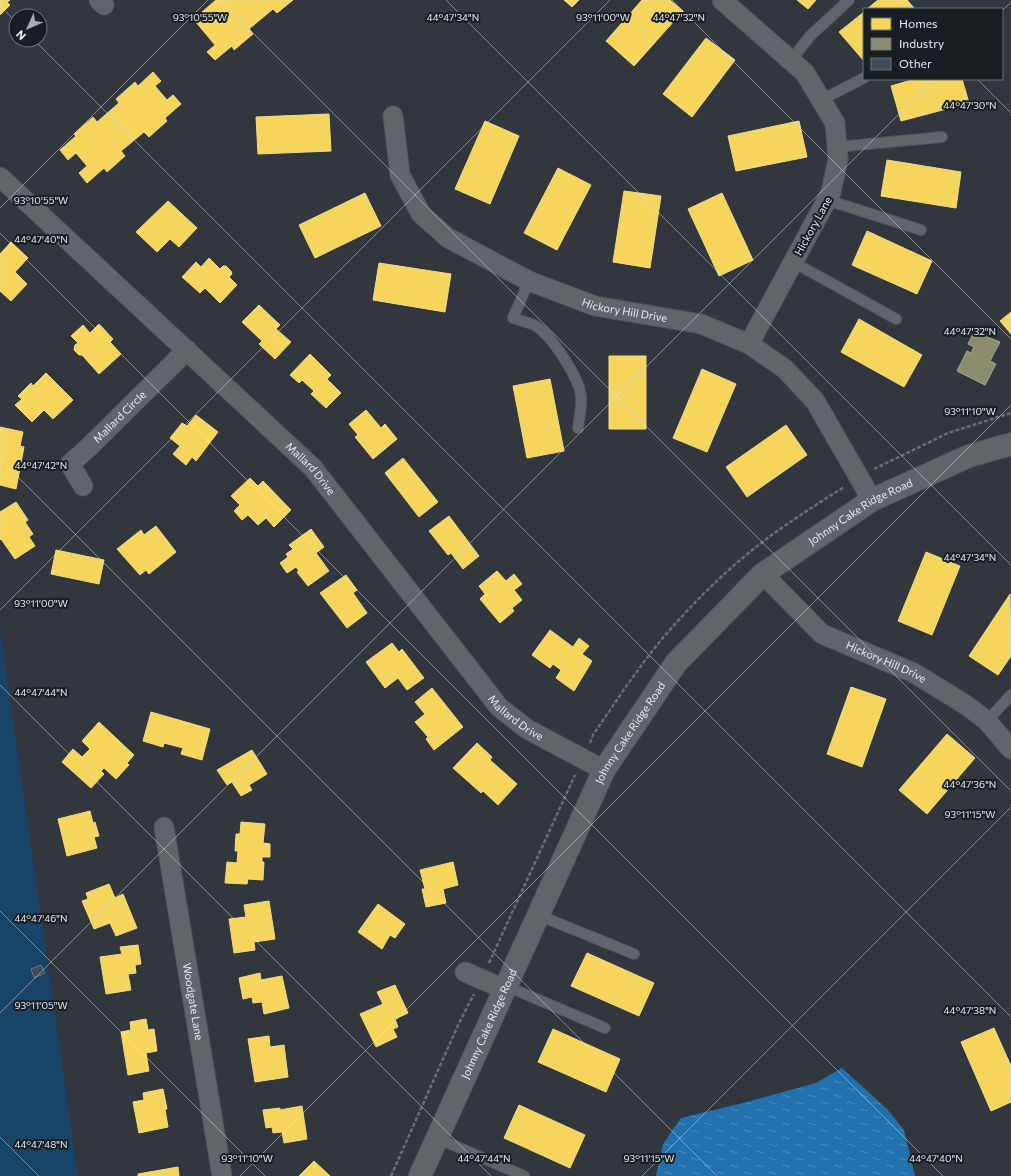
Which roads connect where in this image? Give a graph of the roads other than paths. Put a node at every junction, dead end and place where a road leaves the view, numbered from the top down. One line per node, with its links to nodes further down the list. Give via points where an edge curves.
1 (722, 0): 3 (street, Hickory Lane)
2 (849, 0): 3 (lane, via 810,36)
3 (791, 61): 5 (street, Hickory Lane, via 805,73)
4 (863, 79): 5 (lane)
5 (821, 100): 8 (street, Hickory Lane, via 835,123)
6 (393, 116): 13 (street, Hickory Hill Drive, via 400,175 421,214 448,238)
7 (942, 137): 8 (lane)
8 (837, 147): 10 (street, Hickory Lane, via 838,159)
9 (0, 177): 16 (street, Mallard Drive)
10 (827, 200): 11 (lane); 12 (street, Hickory Lane)
11 (921, 230)
12 (793, 262): 14 (lane); 15 (street, Hickory Lane)
13 (529, 281): 15 (street, Hickory Hill Drive, via 595,306 701,324); 17 (lane, via 513,318 536,326 549,337 569,366 579,385 581,398)
14 (896, 319)
15 (749, 344): 20 (street, Hickory Hill Drive, via 785,369 815,401)
16 (187, 350): 19 (street, Mallard Circle, via 70,464); 25 (street, Mallard Drive, via 313,468 499,706 527,729)
17 (578, 428)
18 (1011, 444): 20 (street, Johnny Cake Ridge Road, via 969,456)
19 (83, 486)
20 (872, 500): 21 (street, Johnny Cake Ridge Road)
21 (763, 574): 23 (street, Hickory Hill Drive, via 822,634 914,673); 25 (street, Johnny Cake Ridge Road, via 676,663)
22 (1011, 695): 23 (lane)
23 (987, 721): 24 (street, Hickory Hill Drive)
24 (1011, 749)
25 (604, 770): 27 (street, Johnny Cake Ridge Road)
26 (164, 827): 33 (street, Woodgate Lane)
27 (538, 915): 28 (lane); 30 (street, Johnny Cake Ridge Road)
28 (634, 954)
29 (465, 972): 30 (street)
30 (505, 988): 31 (lane); 32 (street, Johnny Cake Ridge Road)
31 (604, 1028)
32 (437, 1138): 34 (street, Johnny Cake Ridge Road); 35 (lane)
33 (222, 1176)
34 (420, 1176)
35 (524, 1176)

